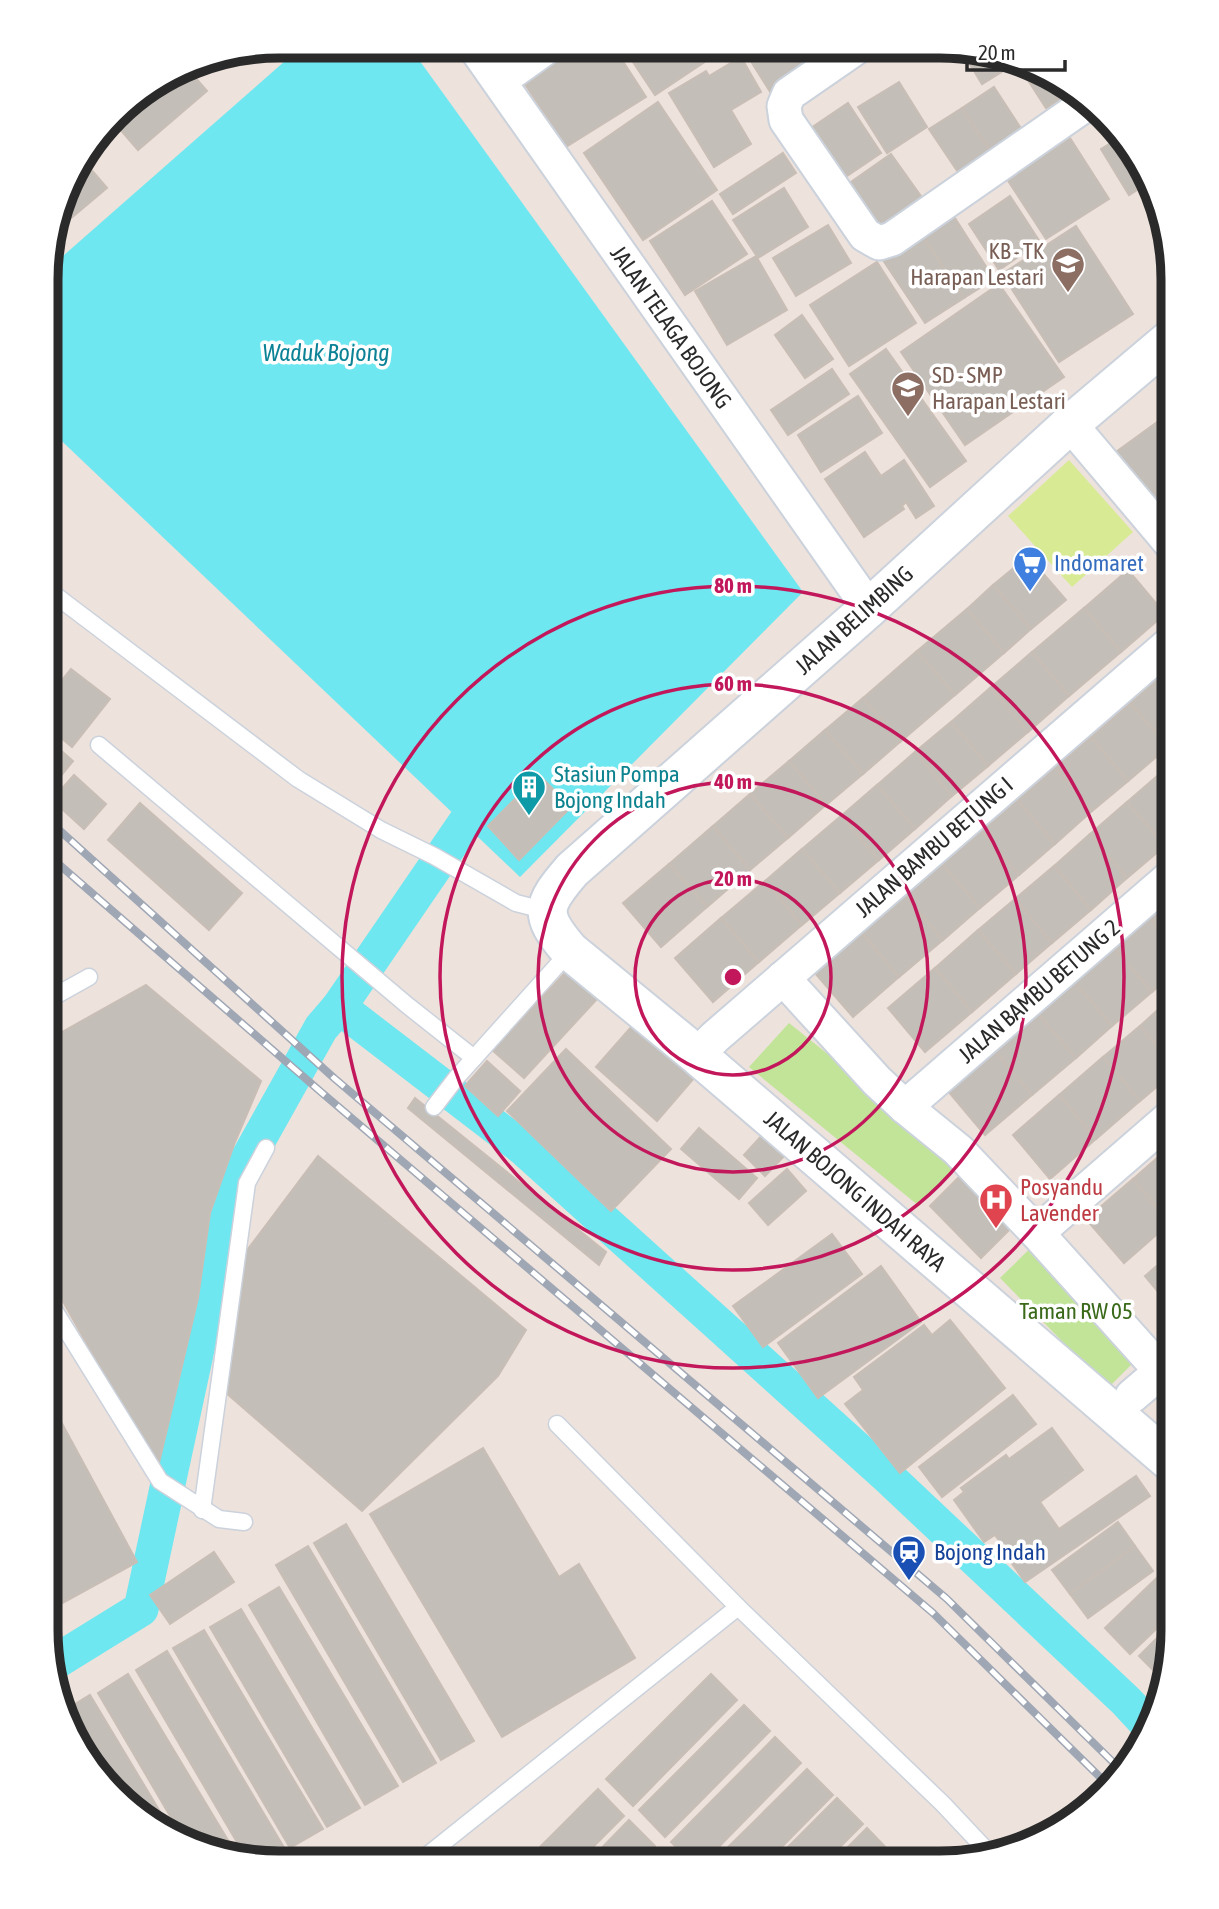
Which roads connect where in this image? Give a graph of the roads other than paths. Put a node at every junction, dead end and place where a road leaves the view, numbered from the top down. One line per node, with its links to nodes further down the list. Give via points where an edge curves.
1 (483, 58): 4 (street, JALAN TELAGA BOJONG)
2 (531, 58): 4 (street)
3 (841, 58): 5 (street, via 789,94 784,106 786,120 865,236 878,243 892,239)
4 (499, 81): 10 (street, JALAN TELAGA BOJONG)
5 (1081, 108)
6 (1161, 348): 7 (street, JALAN BELIMBING)
7 (1070, 424): 8 (street); 10 (street, JALAN BELIMBING)
8 (1161, 531)
9 (58, 597): 14 (lane, via 298,779 381,830)
10 (869, 608): 14 (street, JALAN BELIMBING, via 572,870 551,895)
11 (1161, 651): 17 (street, JALAN BAMBU BETUNG I)
12 (99, 745): 20 (lane)
13 (1161, 886): 22 (street, JALAN BAMBU BETUNG 2)
14 (531, 907): 15 (street, JALAN BOJONG INDAH RAYA)
15 (570, 951): 19 (street, JALAN BOJONG INDAH RAYA); 20 (lane)
16 (89, 976): 18 (lane)
17 (783, 978): 19 (street, JALAN BAMBU BETUNG I); 22 (street)
18 (58, 994)
19 (697, 1055): 31 (street, JALAN BOJONG INDAH RAYA)
20 (474, 1058): 21 (lane)
21 (437, 1103)
22 (905, 1107): 25 (street, via 958,1150)
23 (1161, 1125): 25 (street)
24 (266, 1148): 32 (lane, via 247,1183)
25 (1037, 1233): 27 (street)
26 (58, 1316): 32 (lane, via 160,1480)
27 (1161, 1360)
28 (1161, 1371): 29 (street)
29 (1132, 1396)
30 (557, 1424): 34 (lane)
31 (1161, 1454)
32 (196, 1505): 33 (lane, via 219,1519)
33 (244, 1521)
34 (738, 1607): 35 (lane); 36 (lane)
35 (983, 1847)
36 (436, 1851)

